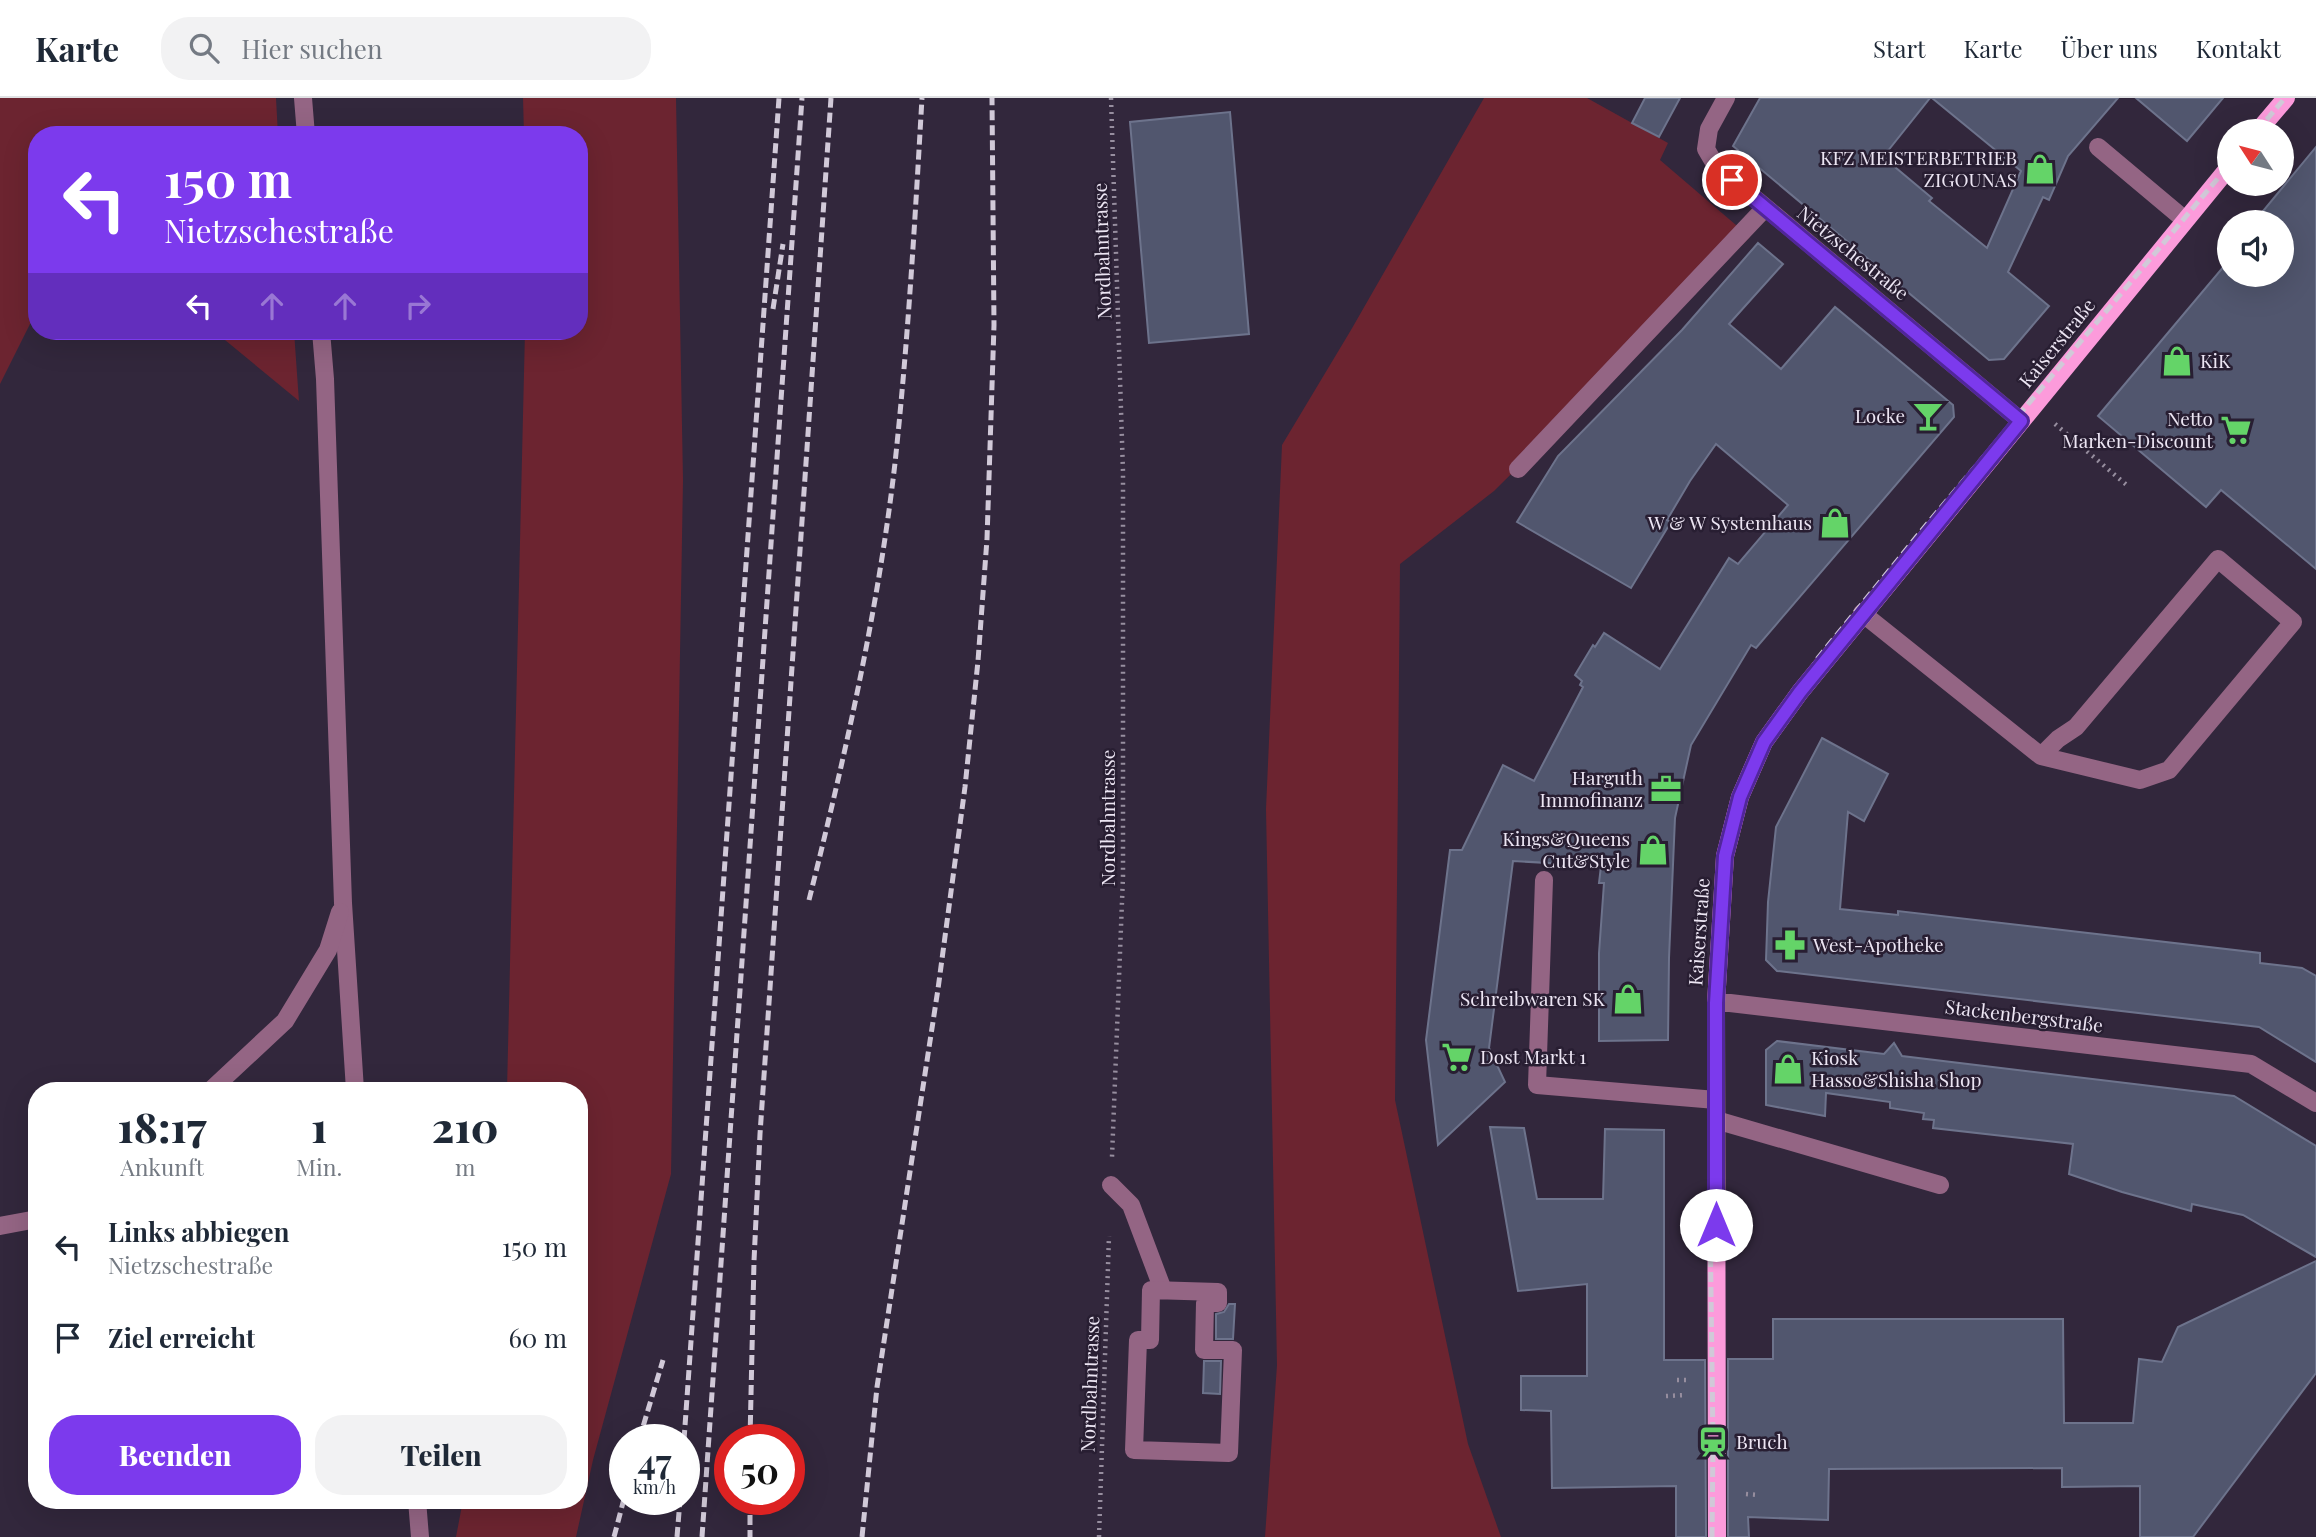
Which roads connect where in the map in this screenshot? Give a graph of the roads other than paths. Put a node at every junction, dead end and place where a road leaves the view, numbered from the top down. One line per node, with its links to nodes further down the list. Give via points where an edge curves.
1 (303, 98): 5 (street)
2 (1726, 98): 8 (street, Nietzschestraße, via 1709,129 1706,149 1716,166)
3 (2286, 98): 4 (main road)
4 (2268, 119)
5 (305, 126)
6 (2098, 147): 9 (street)
7 (2217, 182): 9 (main road, Kaiserstraße)
8 (1765, 208): 11 (street, Nietzschestraße); 12 (street)
9 (2185, 220): 11 (main road, Kaiserstraße)
10 (322, 340): 16 (street)
11 (2021, 421): 13 (main road, Kaiserstraße)
12 (1518, 468)
13 (1862, 613): 14 (street); 17 (main road, Kaiserstraße, via 1764,742 1740,797 1725,856)
14 (2041, 756): 14 (street, via 2140,780 2169,769 2293,622 2218,559 2076,727)
15 (1544, 880): 20 (street, via 1537,1085)
16 (343, 903): 18 (street, via 328,950 285,1021); 19 (street)
17 (1716, 1003): 20 (main road, Kaiserstraße); 21 (street, Stackenbergstraße, via 2251,1064)
18 (220, 1082)
19 (354, 1082)
20 (1716, 1100): 22 (main road, Kaiserstraße)
21 (2316, 1103)
22 (1716, 1121): 24 (street); 30 (main road, Kaiserstraße)
23 (1111, 1185): 27 (street, via 1131,1205)
24 (1940, 1185)
25 (28, 1221): 26 (street)
26 (0, 1226)
27 (1163, 1290): 27 (street, via 1218,1292 1218,1303 1205,1303 1204,1350 1233,1350 1229,1453 1134,1450 1138,1340 1150,1340 1151,1290)
28 (418, 1509): 29 (street)
29 (420, 1537)
30 (1717, 1537)

